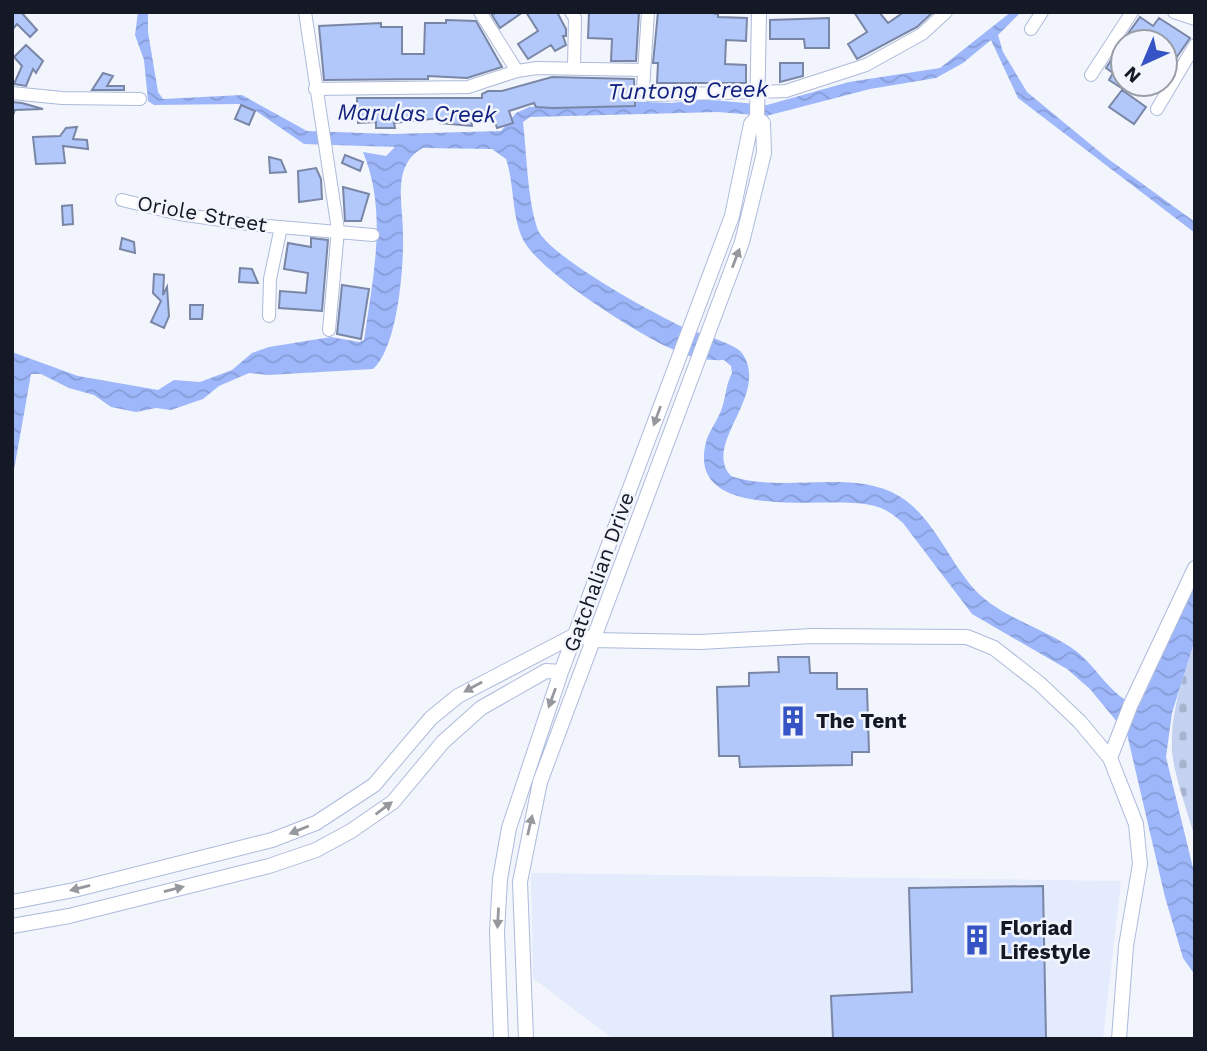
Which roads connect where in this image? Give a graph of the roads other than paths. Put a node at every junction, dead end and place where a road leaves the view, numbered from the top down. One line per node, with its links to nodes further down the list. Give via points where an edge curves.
1 (305, 12): 17 (street)
2 (480, 12): 15 (street)
3 (571, 12): 13 (street, via 575,18)
4 (648, 12): 14 (street)
5 (759, 12): 20 (street)
6 (946, 12): 20 (street, via 922,34 866,65 786,91)
7 (1042, 12): 11 (street)
8 (1132, 12): 16 (street)
9 (1174, 12): 10 (street)
10 (1195, 19)
11 (1031, 29)
12 (1195, 44): 21 (street)
13 (574, 67): 14 (street); 15 (street)
14 (643, 70): 20 (street, via 643,89 649,95)
15 (517, 71): 17 (street, via 468,87)
16 (1091, 75)
17 (316, 89): 26 (street)
18 (12, 93): 19 (street)
19 (140, 99)
20 (757, 108): 22 (street, Gatchalian Drive); 23 (street, Gatchalian Drive, via 763,123)
21 (1157, 109)
22 (747, 150): 23 (street); 31 (street, Gatchalian Drive, one-way to 31, via 732,216)
23 (764, 153): 32 (street, Gatchalian Drive, one-way to 23, via 742,242)
24 (122, 200): 25 (street, Oriole Street, via 179,214)
25 (281, 227): 26 (street, Oriole Street); 28 (street, Oriole Street, via 270,279)
26 (338, 230): 27 (street, Oriole Street); 29 (street)
27 (373, 234)
28 (270, 316)
29 (329, 330)
30 (1195, 568): 34 (street)
31 (577, 634): 32 (street); 33 (street, Gatchalian Drive); 35 (street, one-way to 35, via 449,702 374,785 316,823 272,840)
32 (592, 640): 34 (street, via 967,637 994,648 1040,684); 37 (street, Gatchalian Drive, one-way to 32, via 520,882 528,832 540,782)
33 (562, 672): 36 (street, one-way to 33, via 269,866 322,847 393,802 443,742 481,708 547,671); 38 (street, Gatchalian Drive, one-way to 38, via 509,828 500,879)
34 (1110, 758): 41 (street, via 1136,824 1140,864 1126,946)
35 (12, 902)
36 (12, 926)
37 (521, 951): 38 (street); 40 (street, Gatchalian Drive)
38 (498, 953): 39 (street, Gatchalian Drive)
39 (501, 1039)
40 (526, 1039)
41 (1119, 1039)

